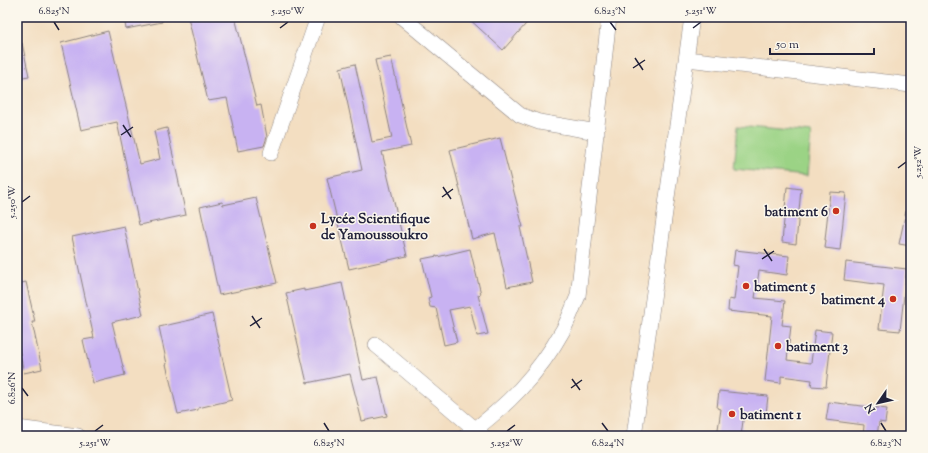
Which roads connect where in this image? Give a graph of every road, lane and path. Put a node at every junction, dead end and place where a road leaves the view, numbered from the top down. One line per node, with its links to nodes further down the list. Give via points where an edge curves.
1 (318, 17): 8 (street)
2 (402, 17): 7 (street, via 520,115 539,122)
3 (609, 17): 7 (street)
4 (692, 17): 5 (street)
5 (687, 59): 6 (street); 13 (street)
6 (911, 85)
7 (597, 132): 11 (street, via 578,296 563,329 540,366)
8 (271, 153)
9 (376, 345): 11 (street)
10 (17, 428): 12 (street)
11 (475, 434)
12 (78, 436)
13 (634, 436)

